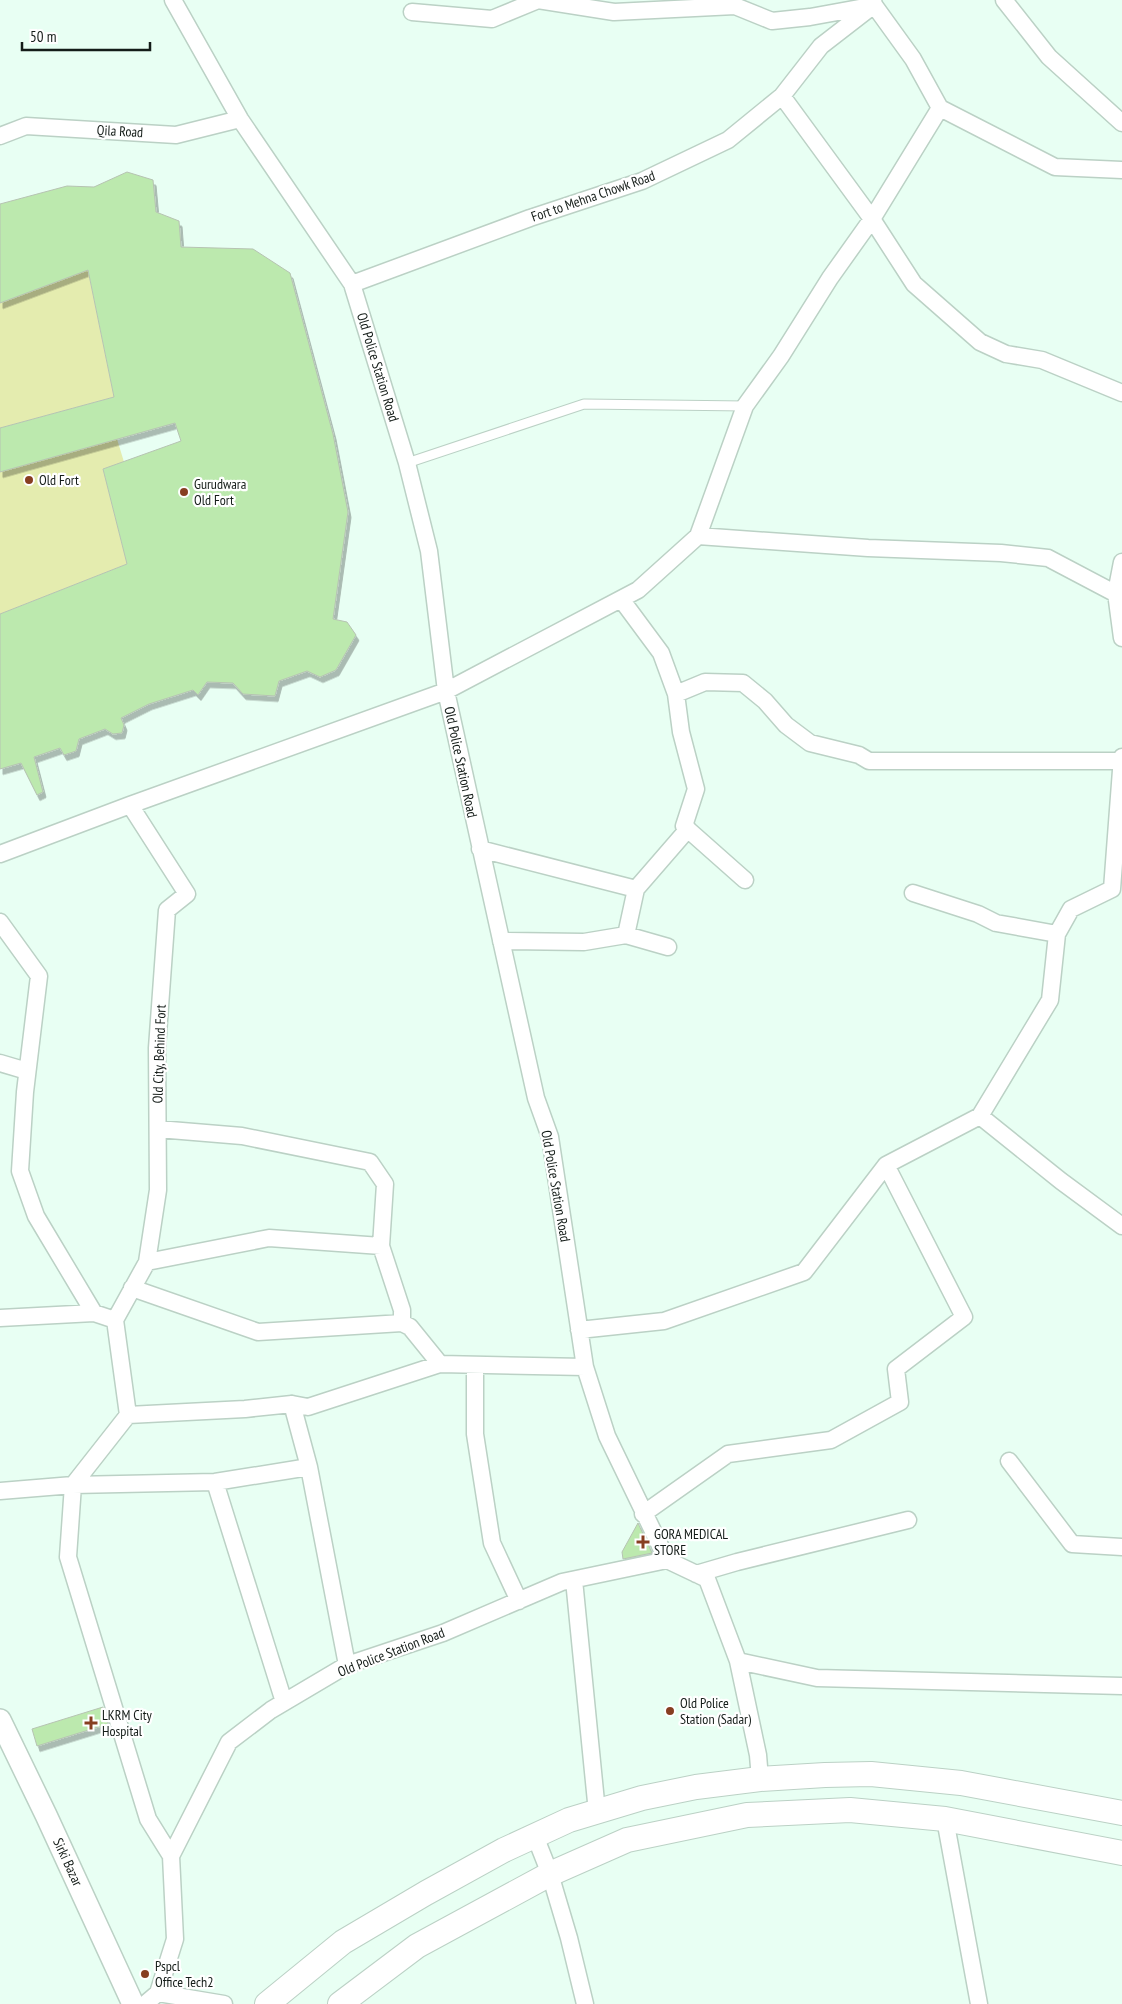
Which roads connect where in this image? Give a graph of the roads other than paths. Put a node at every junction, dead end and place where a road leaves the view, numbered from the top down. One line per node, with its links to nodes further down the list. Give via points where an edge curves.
1 (173, 0): 8 (street, Old Police Station Road)
2 (538, 0): 4 (street, via 614,12 735,6 772,21 810,17); 5 (street, via 492,19)
3 (1004, 0): 9 (street, via 1049,57)
4 (877, 2): 6 (street, Fort to Mehna Chowk Road, via 822,46); 7 (street)
5 (412, 12)
6 (782, 96): 12 (street); 13 (street, Fort to Mehna Chowk Road, via 728,140 642,181 530,218)
7 (940, 108): 11 (street, via 1055,166); 12 (street)
8 (240, 119): 10 (street, Qila Road, via 176,134 26,126); 13 (street, Old Police Station Road)
9 (1122, 123)
10 (0, 136)
11 (1122, 170)
12 (872, 219): 14 (street, via 914,284 980,342 1006,354 1042,360); 15 (street)
13 (352, 284): 16 (street, Old Police Station Road)
14 (1122, 393)
15 (744, 406): 16 (lane, via 584,404); 17 (street)
16 (407, 463): 22 (street, Old Police Station Road, via 429,551)
17 (698, 536): 19 (street, via 1048,558); 20 (street, via 638,590)
18 (1122, 562): 19 (street)
19 (1119, 595): 21 (street)
20 (622, 599): 22 (street); 23 (street, via 661,653)
21 (1122, 638)
22 (446, 691): 26 (street); 28 (street, Old Police Station Road)
23 (676, 694): 25 (street, via 705,682 742,683 810,743 859,755 869,761); 27 (street, via 681,732 696,789 684,826)
24 (1122, 757): 25 (street)
25 (1122, 761): 34 (street, via 1112,888 1071,909)
26 (130, 805): 29 (street); 41 (street, Old City, Behind Fort, via 187,894 167,910 157,1048)
27 (688, 829): 30 (street); 31 (street)
28 (480, 849): 31 (street); 36 (street, Old Police Station Road)
29 (0, 854)
30 (746, 880)
31 (636, 889): 35 (street)
32 (913, 893): 34 (street, via 996,923)
33 (0, 922): 39 (street, via 39,976)
34 (1057, 934): 40 (street, via 1050,1000)
35 (626, 935): 36 (street, via 584,942); 37 (street)
36 (501, 941): 51 (street, Old Police Station Road, via 536,1098 550,1137)
37 (668, 947)
38 (0, 1063): 39 (street)
39 (27, 1071): 47 (street, via 20,1171 36,1216)
40 (980, 1116): 42 (street); 43 (street)
41 (158, 1129): 44 (street, via 242,1136 370,1162 384,1184); 45 (street, Old City, Behind Fort, via 158,1190)
42 (886, 1166): 51 (street, via 804,1272 664,1321); 62 (street, via 964,1317 896,1369 900,1402 831,1440 728,1454)
43 (1122, 1226)
44 (381, 1246): 45 (street, via 269,1238); 50 (street, via 402,1310)
45 (147, 1262): 46 (street, Old City, Behind Fort)
46 (132, 1288): 49 (street, Old City, Behind Fort); 50 (street, via 258,1332)
47 (94, 1313): 48 (street); 49 (street)
48 (0, 1318)
49 (115, 1320): 56 (street)
50 (402, 1323): 52 (street, via 410,1327)
51 (579, 1330): 54 (street, Old Police Station Road)
52 (440, 1364): 53 (street); 55 (street, via 308,1407)
53 (475, 1365): 54 (street); 68 (street, via 475,1434 492,1543)
54 (585, 1367): 62 (street, Old Police Station Road, via 606,1436)
55 (292, 1404): 56 (street); 58 (street)
56 (128, 1415): 60 (street)
57 (1009, 1461): 64 (street, via 1072,1544)
58 (309, 1467): 59 (street); 70 (street)
59 (215, 1482): 60 (street); 72 (street)
60 (73, 1485): 61 (street); 80 (street, via 68,1557 148,1819)
61 (0, 1491)
62 (643, 1514): 65 (street, Old Police Station Road)
63 (908, 1520): 66 (street)
64 (1122, 1547)
65 (667, 1560): 66 (street); 67 (street, Old Police Station Road)
66 (696, 1574): 69 (street, via 707,1579)
67 (574, 1580): 68 (street, Old Police Station Road); 75 (street)
68 (518, 1601): 70 (street, Old Police Station Road, via 443,1633)
69 (738, 1661): 71 (street, via 817,1678); 74 (street)
70 (347, 1665): 72 (street, Old Police Station Road)
71 (1122, 1686)
72 (284, 1702): 80 (street, Old Police Station Road, via 229,1742)
73 (0, 1720): 83 (street, Sirki Bazar)
74 (760, 1779): 75 (main road, via 660,1794); 76 (main road, via 871,1774 961,1782)
75 (597, 1812): 78 (main road)
76 (1122, 1813)
77 (945, 1819): 79 (main road); 81 (main road, via 850,1810 747,1815 627,1840); 89 (street)
78 (534, 1836): 81 (street); 86 (main road, via 426,1893 343,1942)
79 (1122, 1853)
80 (171, 1856): 82 (street, Old Police Station Road, via 175,1940)
81 (550, 1874): 87 (main road, via 417,1946); 88 (street)
82 (158, 1993): 84 (street); 85 (street)
83 (133, 2004)
84 (145, 2004)
85 (224, 2004)
86 (267, 2004)
87 (340, 2004)
88 (585, 2004)
89 (979, 2004)

